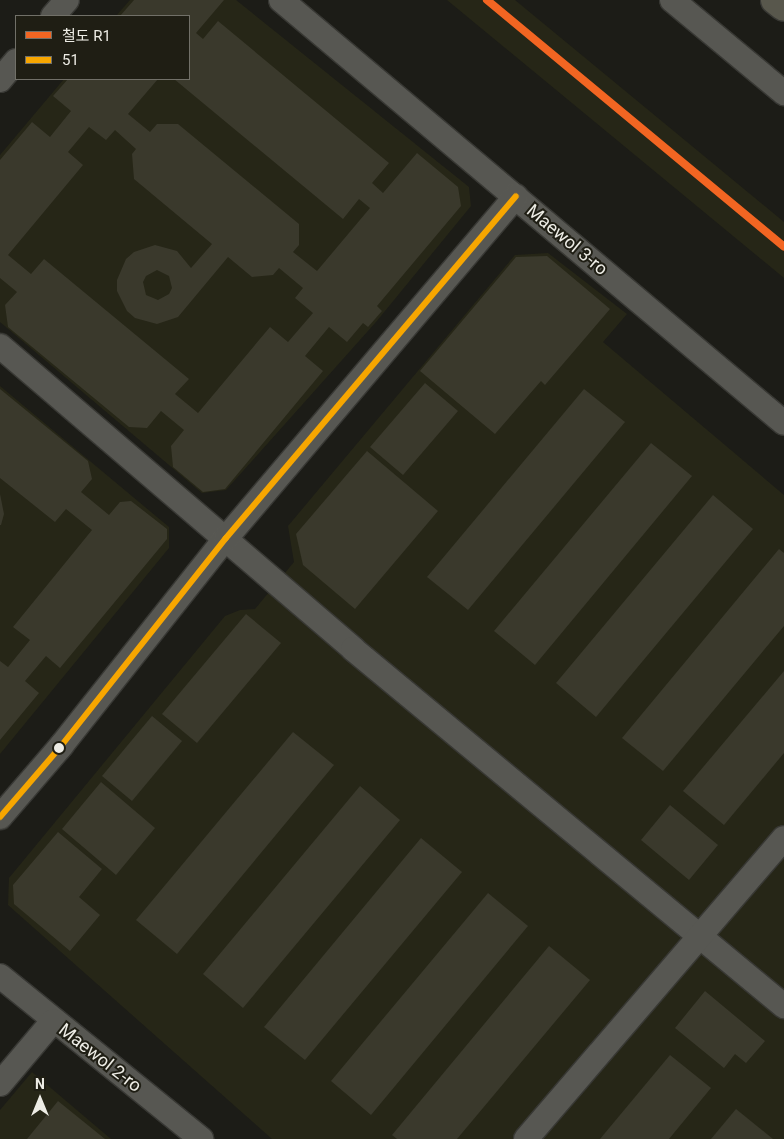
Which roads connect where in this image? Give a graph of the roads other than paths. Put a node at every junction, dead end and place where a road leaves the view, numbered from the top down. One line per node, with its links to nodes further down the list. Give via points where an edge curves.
1 (67, 0): 6 (street)
2 (281, 0): 10 (street, Maewol 3-ro)
3 (672, 0): 9 (street)
4 (775, 0): 5 (highway)
5 (784, 7)
6 (54, 15)
7 (15, 62): 8 (street)
8 (0, 80)
9 (784, 93)
10 (516, 196): 12 (street, Maewol 3-ro); 13 (street)
11 (0, 346): 13 (street)
12 (784, 423)
13 (226, 538): 14 (street, via 61,746); 16 (street, via 353,648)
14 (0, 817)
15 (784, 838): 16 (street)
16 (700, 936): 18 (street); 22 (street)
17 (0, 976): 19 (street, Maewol 2-ro)
18 (784, 1006)
19 (53, 1021): 20 (street); 21 (street, Maewol 2-ro)
20 (0, 1084)
21 (202, 1139)
22 (526, 1139)

